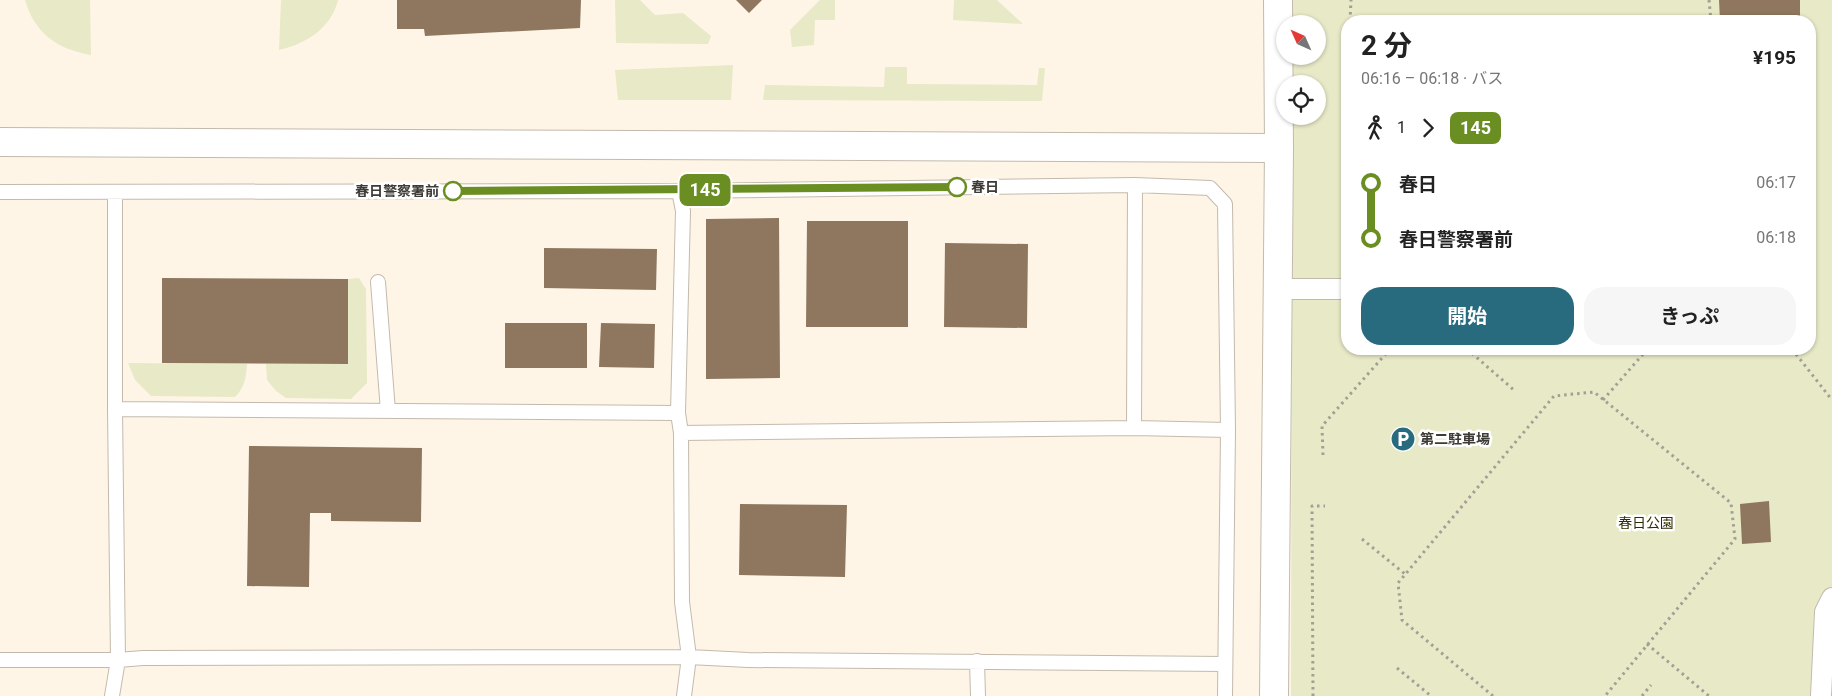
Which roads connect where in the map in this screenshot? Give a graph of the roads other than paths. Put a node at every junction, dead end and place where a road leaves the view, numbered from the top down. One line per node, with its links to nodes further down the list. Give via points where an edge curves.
1 (1278, 0): 3 (street)
2 (0, 142): 3 (street)
3 (1279, 148): 27 (street)
4 (1135, 185): 5 (lane); 14 (lane); 15 (lane, via 1210,188 1225,204)
5 (679, 191): 7 (lane); 13 (lane, via 683,211)
6 (0, 192): 7 (lane)
7 (115, 192): 11 (lane)
8 (378, 282): 12 (lane)
9 (1292, 289): 10 (street)
10 (1341, 290)
11 (115, 409): 12 (lane); 20 (lane)
12 (388, 411): 13 (lane)
13 (678, 413): 16 (lane)
14 (1134, 428): 15 (lane); 16 (lane)
15 (1228, 430): 22 (lane)
16 (681, 433): 18 (lane, via 682,602)
17 (1832, 598): 28 (street, via 1825,612)
18 (689, 657): 20 (lane); 21 (lane); 24 (lane)
19 (0, 660): 20 (lane)
20 (118, 660): 23 (lane)
21 (978, 661): 22 (lane); 25 (lane)
22 (1225, 664): 26 (lane)
23 (112, 696)
24 (684, 696)
25 (978, 696)
26 (1225, 696)
27 (1274, 696)
28 (1821, 696)

